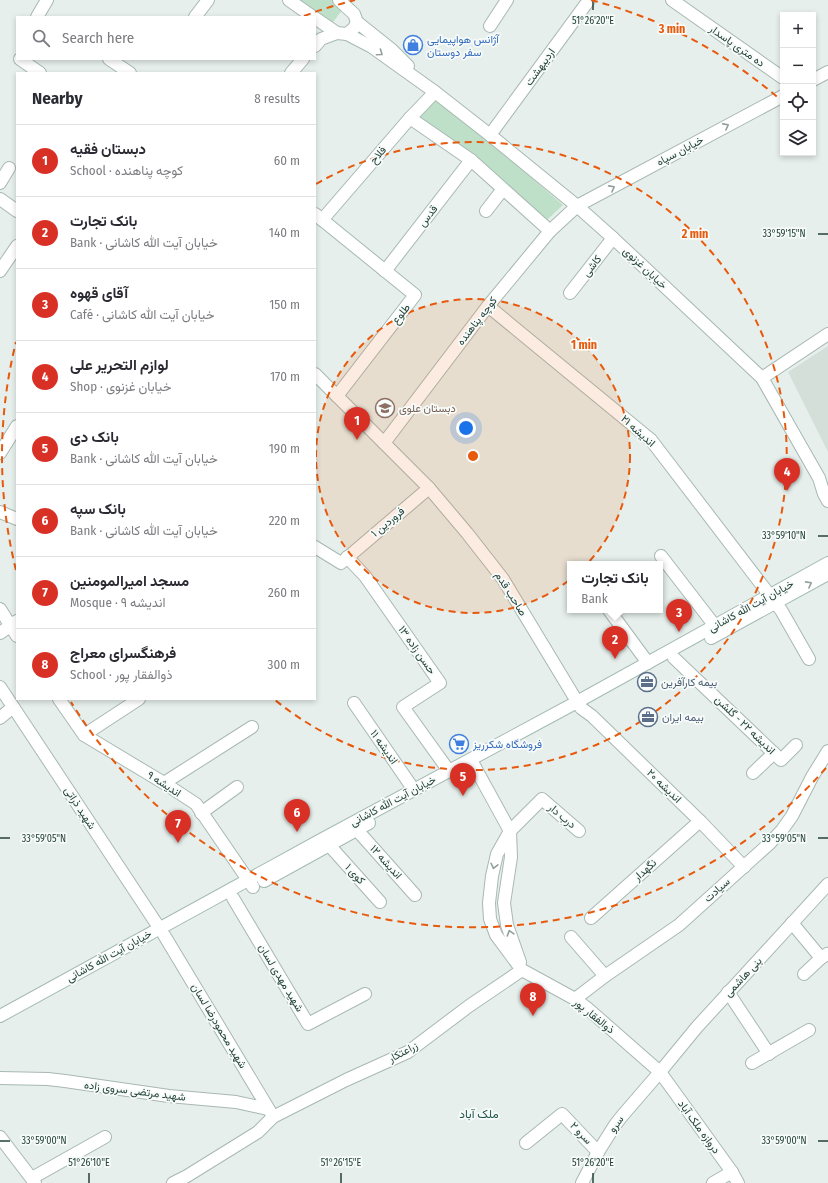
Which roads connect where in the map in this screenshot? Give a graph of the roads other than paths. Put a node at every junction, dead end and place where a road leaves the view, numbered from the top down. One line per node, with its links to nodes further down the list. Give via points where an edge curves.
1 (47, 0): 8 (street)
2 (208, 0): 9 (street)
3 (289, 0): 10 (street)
4 (339, 0): 12 (street, via 354,14)
5 (507, 0): 13 (street)
6 (589, 0): 28 (street, اردیبهشت)
7 (672, 0): 23 (street, ده متری پاسدار)
8 (42, 15)
9 (196, 16)
10 (309, 16)
11 (316, 20): 14 (street)
12 (357, 22): 14 (street, via 354,28); 25 (street, via 392,50)
13 (490, 26)
14 (342, 33): 15 (street, via 321,40); 25 (street, one-way to 25, via 372,47)
15 (316, 45)
16 (22, 60): 19 (street)
17 (110, 60): 20 (street)
18 (302, 60): 21 (street)
19 (39, 72)
20 (128, 72)
21 (292, 72)
22 (828, 72): 24 (street)
23 (780, 76)
24 (816, 78)
25 (435, 92): 27 (street, فلاح); 28 (street, خیابان غزنوی)
26 (780, 98): 34 (street, خیابان سپاه, one-way to 26)
27 (410, 118): 29 (street); 37 (street, فلاح)
28 (490, 135): 34 (street, خیابان غزنوی)
29 (471, 160): 32 (street); 42 (street, قدس)
30 (9, 168): 31 (street)
31 (0, 183)
32 (503, 190): 36 (street); 38 (street)
33 (0, 199): 35 (street)
34 (577, 206): 38 (street, کوچه پناهنده); 39 (street, خیابان غزنوی)
35 (16, 210)
36 (486, 211)
37 (318, 217): 42 (street, طلوع)
38 (550, 231): 44 (street, کوچه پناهنده)
39 (614, 238): 43 (street, کاشی); 47 (street, خیابان غزنوی)
40 (16, 247): 41 (street)
41 (0, 271)
42 (385, 271): 48 (street, طلوع, via 415,295)
43 (570, 293)
44 (488, 306): 50 (street, کوچه پناهنده); 62 (street, اندیشه ۲۱, via 651,440)
45 (828, 334): 47 (street)
46 (316, 376): 48 (street, صاحب قدم)
47 (762, 378): 52 (street, خیابان غزنوی)
48 (337, 396): 50 (street, صاحب قدم)
49 (16, 428): 51 (street)
50 (384, 443): 53 (street, صاحب قدم)
51 (0, 453)
52 (823, 481): 54 (street, خیابان غزنوی, via 824,494)
53 (428, 488): 59 (street, فروردین ۱); 75 (street, صاحب قدم, via 503,579)
54 (828, 501)
55 (0, 512): 56 (street)
56 (16, 519)
57 (316, 548): 59 (street, via 341,563)
58 (661, 556): 66 (street)
59 (347, 557): 84 (street, حسن زاده ۱۳, via 365,576 440,683 403,707)
60 (828, 563): 62 (street, خیابان آیت الله کاشانی)
61 (828, 574): 62 (street, خیابان آیت الله کاشانی, one-way to 61)
62 (772, 599): 66 (street, خیابان آیت الله کاشانی); 68 (street, خیابان آیت الله کاشانی); 69 (street, اندیشه ۲۱)
63 (0, 609): 65 (street)
64 (611, 613): 70 (street)
65 (9, 626): 67 (street)
66 (715, 626): 70 (street, خیابان آیت الله کاشانی)
67 (16, 635)
68 (674, 658): 75 (street, خیابان آیت الله کاشانی); 82 (street, اندیشه ۲۲ - گلشن)
69 (809, 659)
70 (648, 663): 75 (street, خیابان آیت الله کاشانی)
71 (0, 687): 76 (street, شهید ذراتی)
72 (60, 700): 79 (street, اندیشه ۹)
73 (137, 700): 79 (street)
74 (354, 703): 88 (street, اندیشه ۱۱)
75 (579, 705): 83 (street, خیابان آیت الله کاشانی); 90 (street, اندیشه ۲۰)
76 (13, 707): 77 (street); 103 (street, شهید ذراتی)
77 (0, 718)
78 (252, 727): 86 (street)
79 (84, 735): 86 (street, اندیشه ۹)
80 (796, 745): 82 (street)
81 (828, 751): 95 (street, سیادت, via 782,830)
82 (777, 757): 85 (street)
83 (472, 763): 84 (street, خیابان آیت الله کاشانی); 91 (street, خیابان آیت الله کاشانی); 92 (street)
84 (449, 771): 88 (street, خیابان آیت الله کاشانی)
85 (754, 773)
86 (164, 783): 89 (street, اندیشه ۹, via 196,804)
87 (237, 787): 89 (street)
88 (414, 790): 96 (street, خیابان آیت الله کاشانی)
89 (202, 813): 96 (street, اندیشه ۹)
90 (700, 821): 95 (street, اندیشه ۲۰); 101 (street, نگهدار)
91 (357, 830): 94 (street, خیابان آیت الله کاشانی); 98 (street, اندیشه ۱۲)
92 (510, 831): 93 (street, درب دار, via 542,799); 106 (street, ذوالفقار پور, via 496,854 489,903 490,919 496,936)
93 (579, 831)
94 (329, 845): 96 (street, خیابان آیت الله کاشانی); 100 (street, کوی ۱)
95 (744, 867): 108 (street, سیادت, via 679,925)
96 (251, 884): 99 (street, خیابان آیت الله کاشانی); 103 (street, خیابان آیت الله کاشانی)
97 (828, 884): 102 (street, بنی هاشمی)
98 (415, 895)
99 (233, 898): 103 (street, خیابان آیت الله کاشانی); 110 (street, شهید مهدی لسان, via 308,1024)
100 (380, 902)
101 (591, 918)
102 (792, 923): 105 (street); 109 (street, بنی هاشمی)
103 (162, 932): 112 (street, خیابان آیت الله کاشانی); 113 (street, خیابان آیت الله کاشانی); 119 (street, شهید محمودرضا لسان)
104 (571, 937): 108 (street)
105 (824, 956): 107 (street)
106 (522, 970): 111 (street, ذوالفقار پور); 119 (street, زراعتکار, via 408,1052)
107 (804, 974)
108 (605, 976): 111 (street, سیادت)
109 (728, 992): 115 (street); 117 (street, بنی هاشمی)
110 (365, 994)
111 (575, 1000): 117 (street, ذوالفقار پور)
112 (0, 1016)
113 (0, 1025)
114 (809, 1030): 115 (street)
115 (769, 1054): 116 (street)
116 (752, 1064)
117 (660, 1072): 123 (street, سرو, via 615,1125); 124 (street, دروازه ملک آباد)
118 (0, 1078): 119 (street, شهید مرتضی سروی زاده, via 48,1079 163,1095 231,1101)
119 (271, 1113): 126 (street, زراعتکار, via 258,1132)
120 (0, 1137): 125 (street)
121 (105, 1137): 125 (street)
122 (526, 1143): 123 (street, سرو ۲, via 562,1114)
123 (598, 1152): 128 (street, سرو)
124 (732, 1172): 129 (street); 130 (street, دروازه ملک آباد)
125 (33, 1180)
126 (188, 1180): 127 (street, زراعتکار)
127 (173, 1183)
128 (582, 1183)
129 (713, 1183)
130 (738, 1183)

